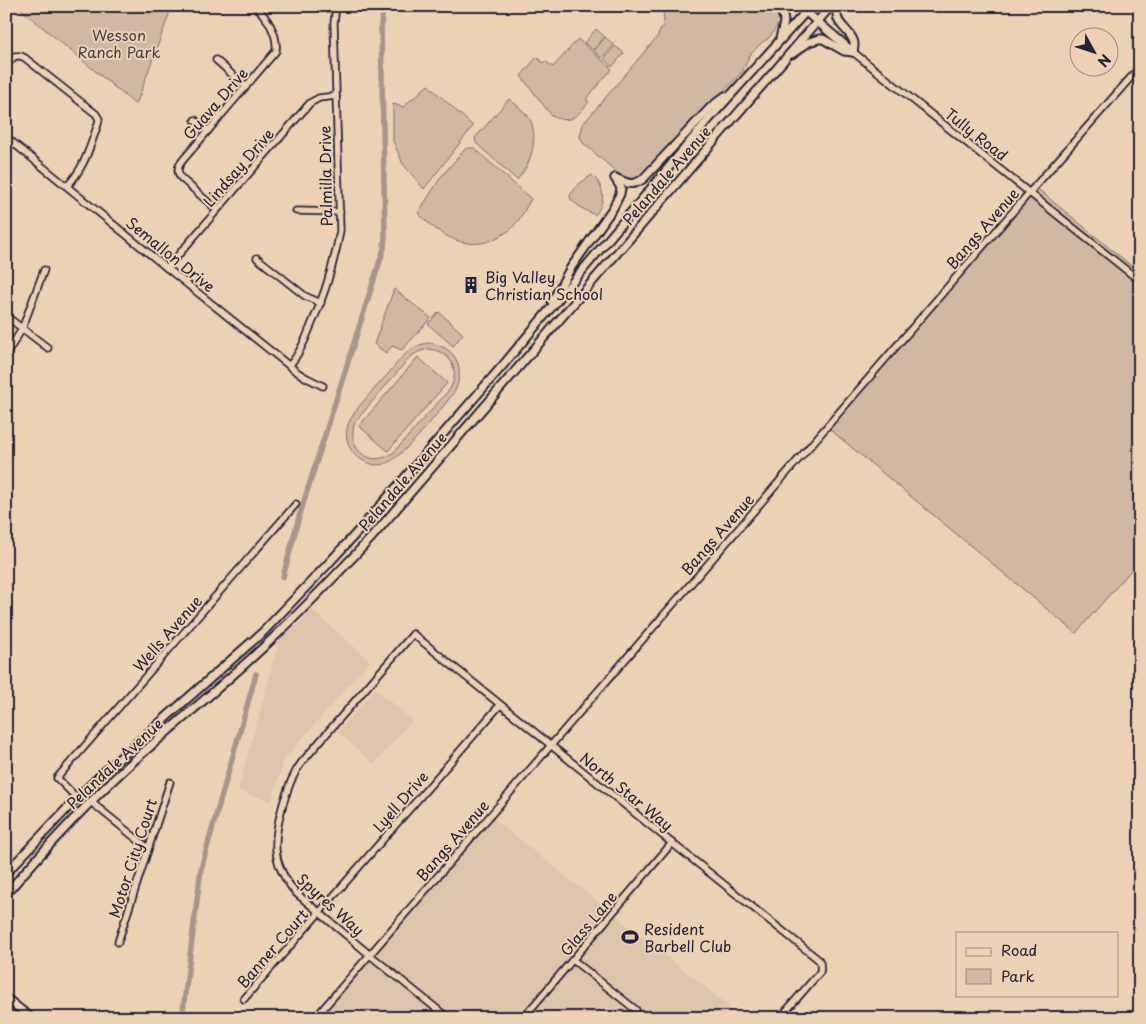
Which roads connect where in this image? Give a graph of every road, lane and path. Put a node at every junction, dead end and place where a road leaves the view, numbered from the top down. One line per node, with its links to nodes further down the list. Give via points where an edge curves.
1 (255, 6): 16 (street, Guava Drive, via 271,27 276,48)
2 (336, 6): 17 (street, Palmilla Drive)
3 (778, 6): 9 (main road, Pelandale Avenue, via 784,18)
4 (799, 6): 7 (main road, Tully Road)
5 (831, 6): 8 (main road, Pelandale Avenue)
6 (838, 6): 10 (main road, via 838,21 854,42)
7 (808, 9): 8 (main road, Tully Road); 9 (main road, Pelandale Avenue)
8 (818, 22): 10 (main road, Tully Road); 11 (main road, Pelandale Avenue)
9 (778, 42): 15 (main road, Pelandale Avenue)
10 (853, 52): 11 (main road, Pelandale Avenue, via 818,39); 22 (street, Tully Road)
11 (787, 56): 44 (main road, Pelandale Avenue, via 337,575 272,640)
12 (216, 60): 16 (street)
13 (6, 64): 21 (street, via 13,57 25,58 99,119 83,165)
14 (1140, 68): 22 (street, Bangs Avenue)
15 (741, 84): 31 (main road, Pelandale Avenue); 31 (main road, via 711,107 643,179 631,184 615,178 621,188 620,194 570,269)
16 (246, 86): 19 (street, Guava Drive)
17 (336, 96): 23 (street, Lindsay Drive, via 310,103); 25 (street, Palmilla Drive)
18 (195, 120): 19 (street)
19 (208, 131): 23 (street, Guava Drive, via 179,164 178,170 181,178)
20 (6, 137): 21 (street, Semallon Drive)
21 (66, 186): 27 (street, Semallon Drive)
22 (1029, 193): 29 (street, Tully Road); 41 (street, Bangs Avenue)
23 (218, 210): 27 (street, Lindsay Drive)
24 (296, 212): 25 (street)
25 (340, 212): 30 (street, Palmilla Drive, via 338,241)
26 (257, 258): 30 (street, via 305,296)
27 (167, 268): 36 (street, Semallon Drive)
28 (44, 270): 33 (street)
29 (1140, 281)
30 (321, 303): 36 (street, Palmilla Drive, via 301,350)
31 (547, 312): 43 (main road, Pelandale Avenue, via 361,528 263,632)
32 (6, 316): 33 (street)
33 (22, 329): 34 (street); 35 (street)
34 (48, 348)
35 (6, 355)
36 (290, 365): 37 (street, Semallon Drive)
37 (322, 386)
38 (296, 504): 43 (street, Wells Avenue, via 57,778)
39 (413, 634): 40 (street, North Star Way); 49 (street, Spyres Way, via 302,762 289,783 277,829 278,860 292,888)
40 (500, 705): 41 (street, North Star Way); 49 (street, Lyell Drive)
41 (550, 746): 45 (street, North Star Way); 51 (street, Bangs Avenue)
42 (170, 782): 46 (street, Motor City Court)
43 (77, 798): 47 (main road, Pelandale Avenue)
44 (90, 802): 46 (street); 48 (main road, Pelandale Avenue)
45 (672, 843): 52 (street, Glass Lane); 60 (street, North Star Way, via 820,963 820,972)
46 (148, 848): 50 (street, Motor City Court)
47 (6, 872)
48 (6, 894)
49 (319, 913): 51 (street, Spyres Way); 54 (street, Banner Court)
50 (118, 942)
51 (370, 955): 57 (street, Bangs Avenue); 58 (street, Spyres Way)
52 (573, 960): 55 (street); 59 (street, Glass Lane)
53 (6, 998): 56 (main road)
54 (244, 999)
55 (636, 1010)
56 (31, 1018)
57 (315, 1018)
58 (448, 1018)
59 (523, 1018)
60 (780, 1018)

